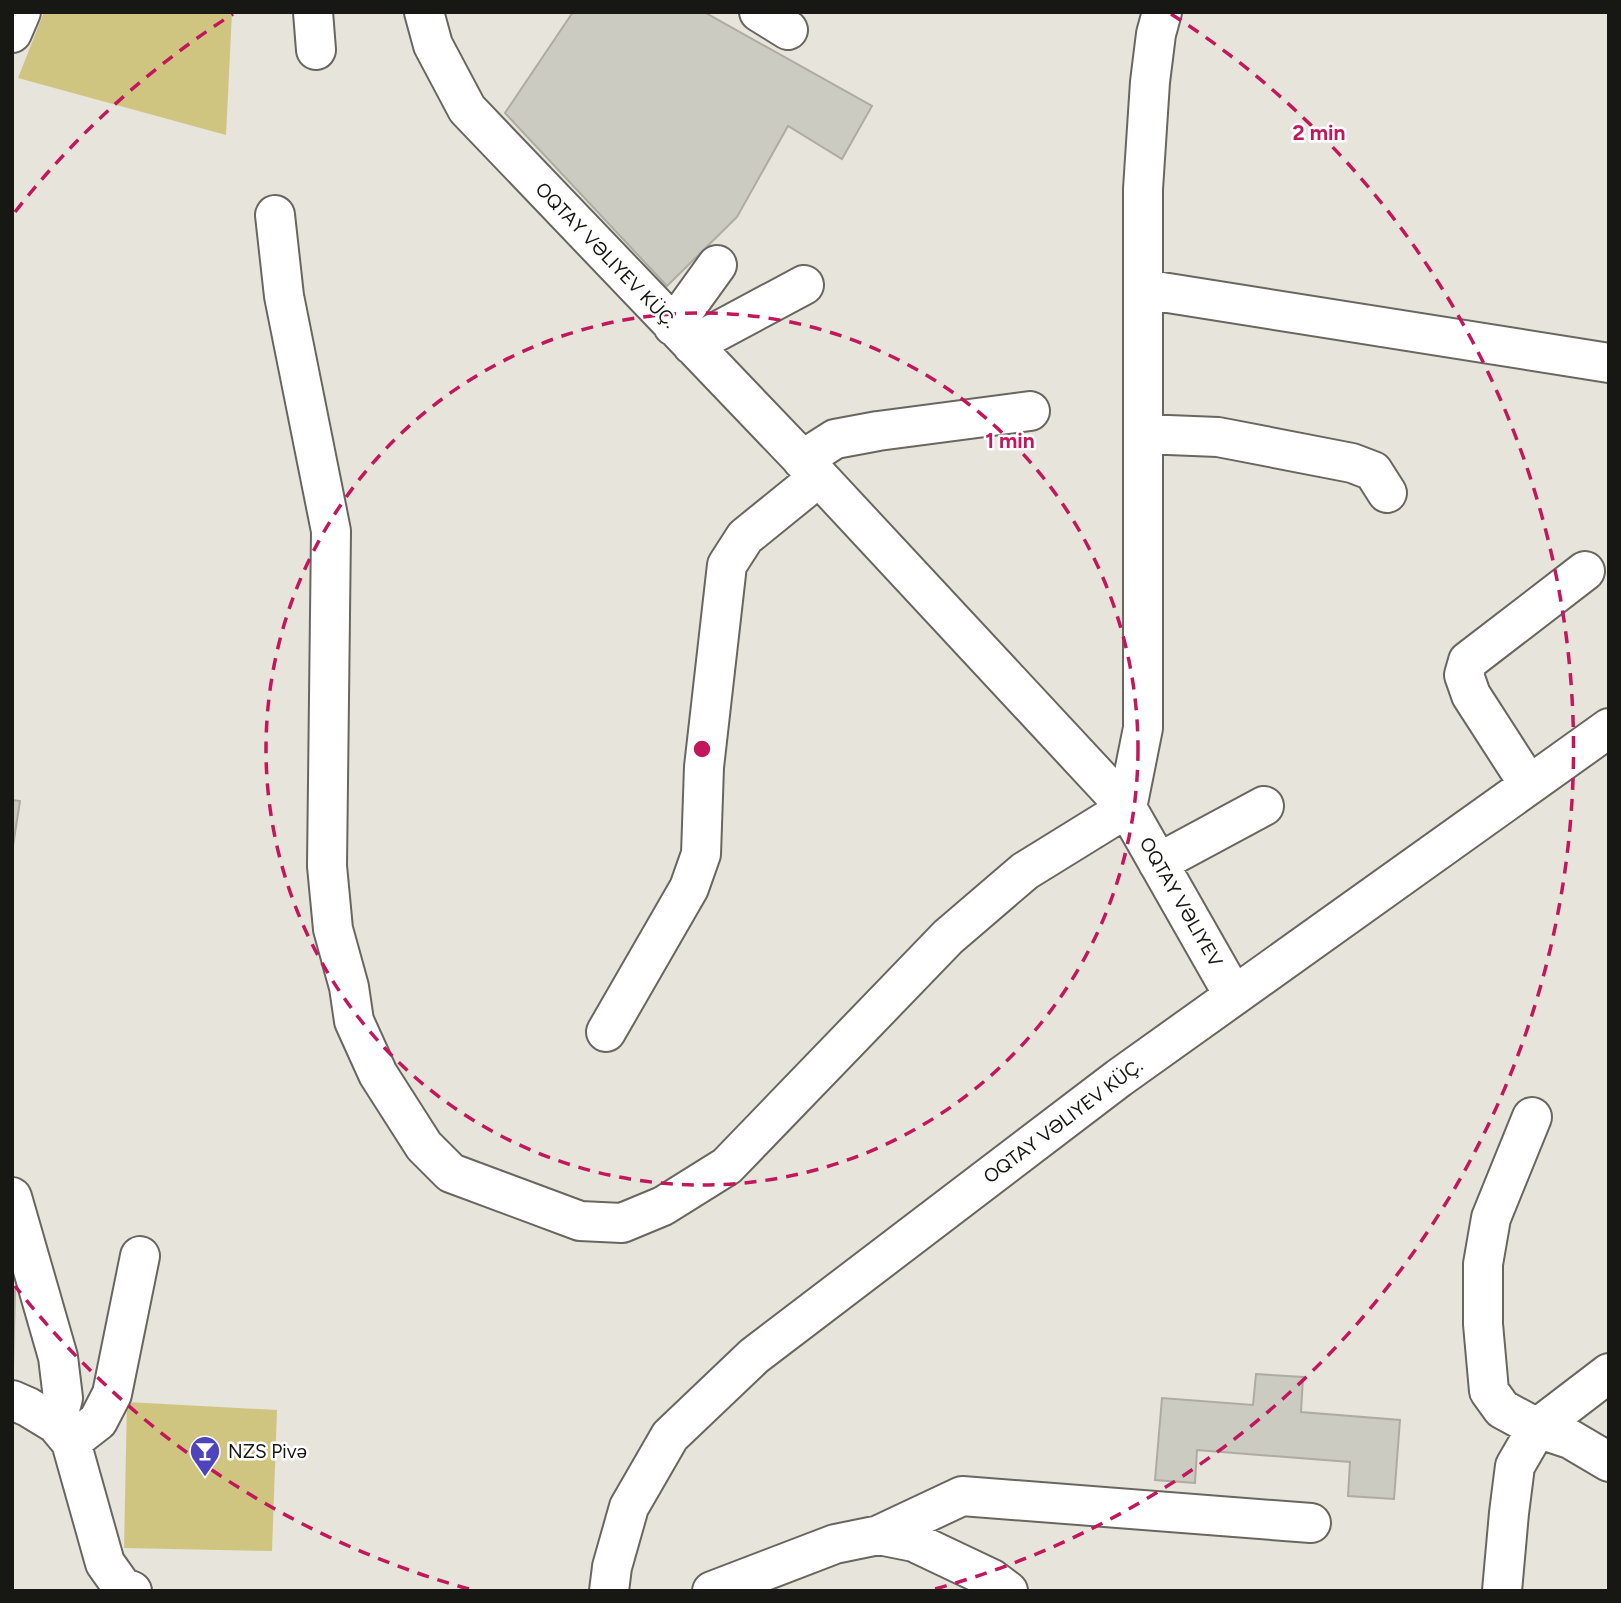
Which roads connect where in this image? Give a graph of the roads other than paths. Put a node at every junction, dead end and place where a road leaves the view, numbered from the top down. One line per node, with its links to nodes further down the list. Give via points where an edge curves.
1 (21, 12): 5 (street)
2 (313, 12): 6 (street)
3 (424, 12): 11 (street, OQTAY VƏLIYEV KÜÇ., via 433,45 467,109)
4 (1162, 12): 10 (street, via 1150,82)
5 (12, 33)
6 (316, 50)
7 (275, 215): 21 (street, via 284,296 331,531 327,866 333,929 354,1021 378,1074 424,1146 451,1173 580,1221 622,1223 663,1206 727,1166 948,937 1025,871)
8 (717, 265): 11 (street)
9 (804, 285): 11 (street)
10 (1143, 289): 12 (street); 14 (street)
11 (683, 335): 15 (street, OQTAY VƏLIYEV KÜÇ.)
12 (1609, 363)
13 (1030, 411): 15 (street, via 835,439)
14 (1143, 434): 16 (street, via 1218,437 1352,463 1373,471); 21 (street, via 1143,729)
15 (810, 469): 21 (street, OQTAY VƏLIYEV KÜÇ.); 24 (street, via 745,537 727,565 704,767 701,854 689,888)
16 (1387, 493)
17 (1585, 571): 19 (street, via 1468,661 1464,675 1471,695)
18 (1609, 728): 19 (street, OQTAY VƏLIYEV KÜÇ.)
19 (1529, 785): 23 (street, OQTAY VƏLIYEV KÜÇ.)
20 (1264, 806): 22 (street)
21 (1127, 808): 22 (street, OQTAY VƏLIYEV)
22 (1158, 863): 23 (street, OQTAY VƏLIYEV)
23 (1234, 996): 36 (street, OQTAY VƏLIYEV KÜÇ., via 1108,1087 735,1374 670,1436 629,1507)
24 (606, 1032)
25 (1532, 1117): 30 (street, via 1491,1218 1483,1264 1483,1324 1489,1391 1502,1409)
26 (12, 1197): 31 (street, via 58,1357)
27 (140, 1256): 31 (street, via 112,1394 98,1421)
28 (1609, 1373): 30 (street)
29 (12, 1400): 31 (street)
30 (1537, 1429): 32 (street, via 1570,1439); 39 (street, via 1515,1466)
31 (64, 1433): 35 (street, via 105,1563 122,1587)
32 (1609, 1462)
33 (1311, 1523): 34 (street, via 962,1496)
34 (879, 1535): 37 (street, via 835,1544); 38 (street, via 914,1542)
35 (132, 1591)
36 (609, 1591)
37 (712, 1591)
38 (1008, 1591)
39 (1502, 1591)

